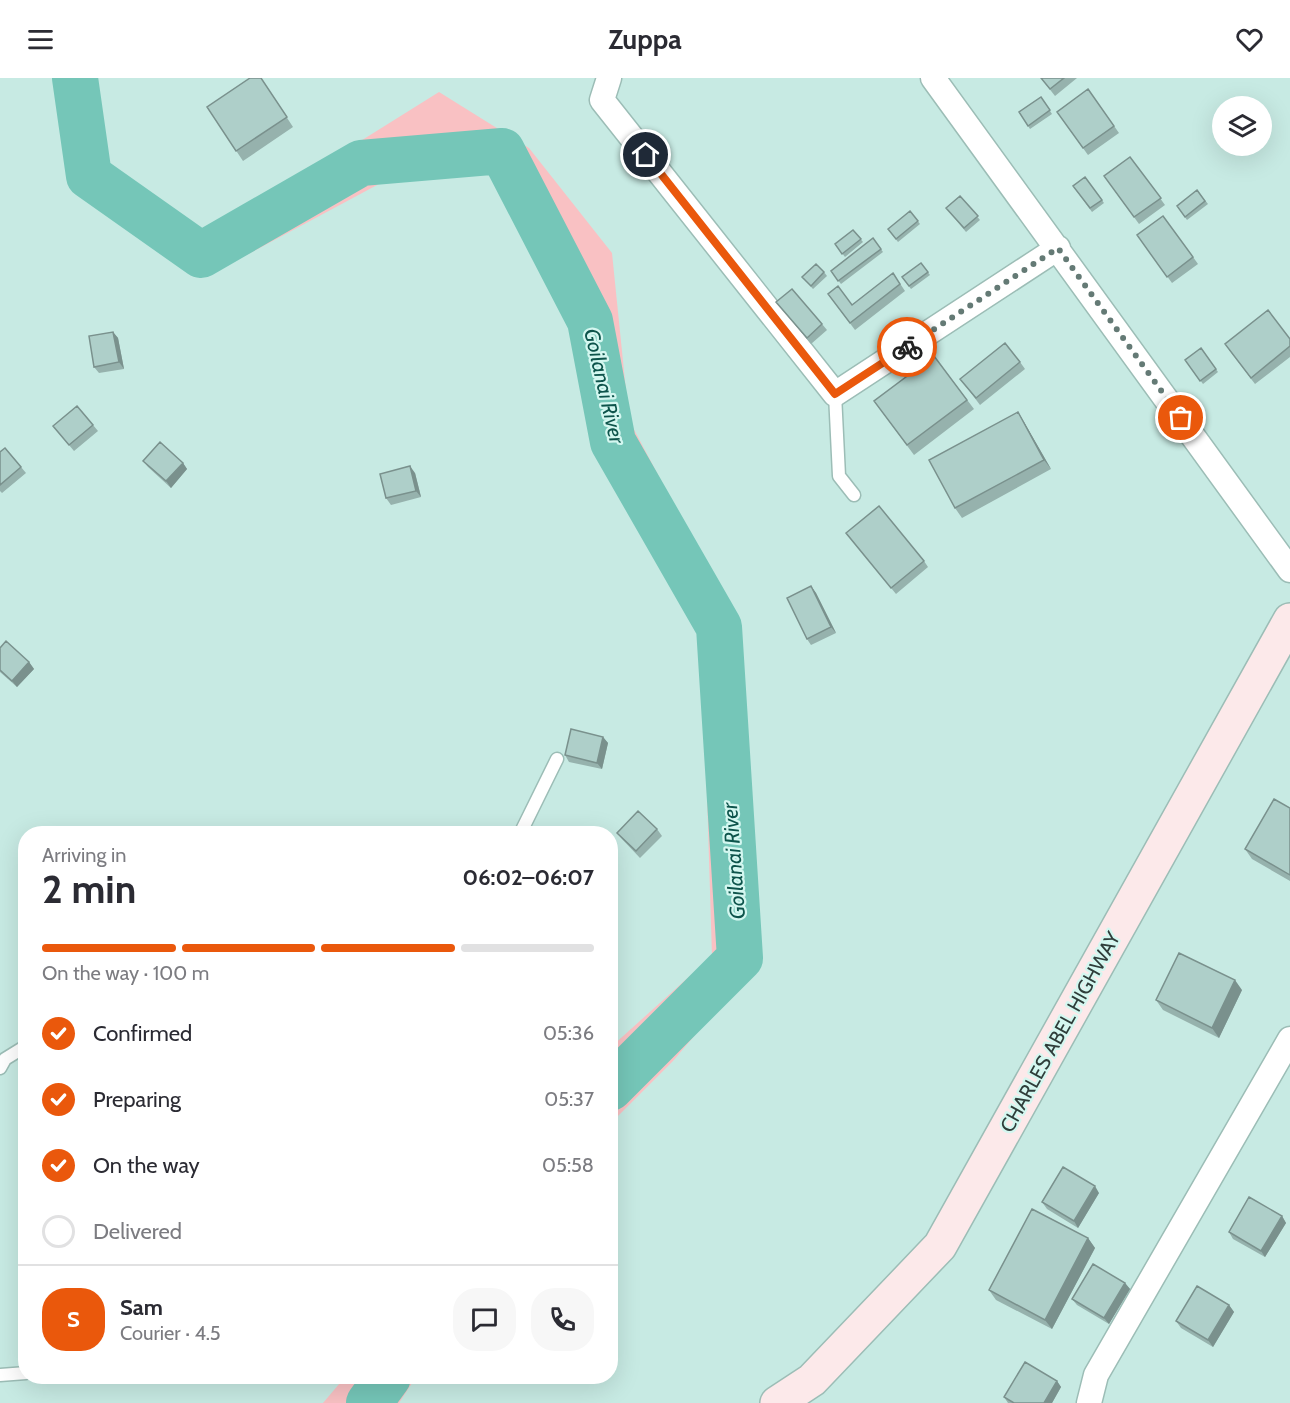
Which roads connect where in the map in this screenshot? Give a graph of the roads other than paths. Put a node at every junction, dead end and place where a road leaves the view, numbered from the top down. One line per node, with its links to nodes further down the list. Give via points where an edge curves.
1 (609, 78): 4 (street, via 602,100)
2 (933, 78): 3 (street)
3 (1058, 248): 4 (street); 6 (street)
4 (835, 394): 5 (lane, via 839,476)
5 (854, 495)
6 (1290, 570)
7 (1290, 620): 15 (main road, CHARLES ABEL HIGHWAY, via 940,1246 812,1380)
8 (557, 759): 9 (lane)
9 (524, 826)
10 (1290, 1039): 16 (street, via 1096,1375)
11 (18, 1051): 12 (lane, via 5,1059)
12 (0, 1068)
13 (18, 1374): 14 (lane)
14 (0, 1375)
15 (777, 1403)
16 (1089, 1403)

